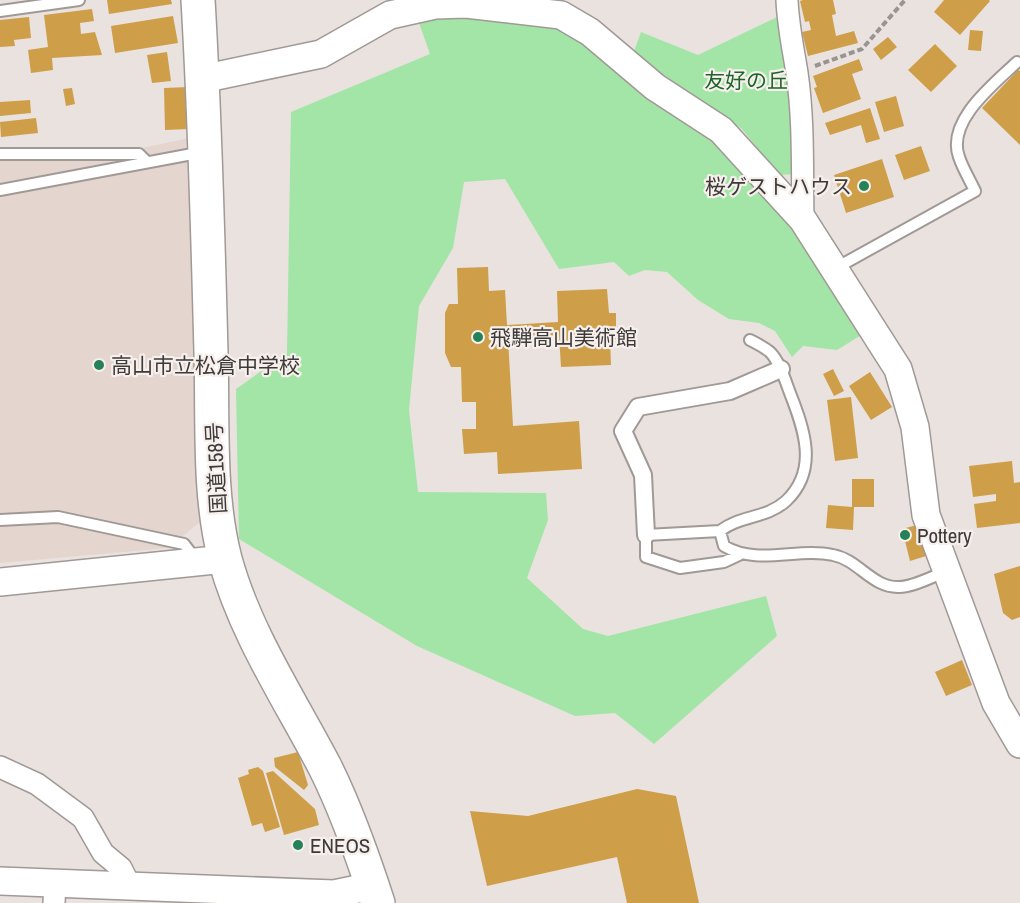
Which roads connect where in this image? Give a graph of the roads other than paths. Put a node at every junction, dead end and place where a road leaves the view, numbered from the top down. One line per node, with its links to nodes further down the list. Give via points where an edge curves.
1 (79, 0): 4 (lane)
2 (198, 0): 6 (highway, 国道158号)
3 (787, 0): 11 (street, via 802,134)
4 (0, 11)
5 (1017, 62): 12 (lane, via 973,105 957,140 958,156 975,191)
6 (202, 79): 7 (highway, 国道158号); 11 (street, via 321,54 390,15 435,5 466,4 561,15 590,32 656,87 722,130)
7 (206, 152): 9 (lane); 19 (highway, 国道158号, via 218,519)
8 (0, 154): 9 (lane, via 139,154)
9 (146, 161): 10 (lane)
10 (0, 190)
11 (803, 220): 12 (street)
12 (834, 269): 20 (street, via 898,369 915,427 926,515)
13 (750, 340): 14 (lane, via 770,352)
14 (781, 369): 16 (lane, via 803,426 808,453 802,478 787,500 765,515 732,522); 17 (street, via 730,391 638,407 623,431 644,475)
15 (0, 520): 19 (lane, via 69,519 184,544)
16 (720, 531): 17 (lane); 18 (lane, via 724,546)
17 (646, 535): 18 (lane, via 646,557 680,568 724,562)
18 (739, 555): 20 (lane, via 833,555 884,586 901,587)
19 (212, 561): 21 (street); 28 (highway, 国道158号, via 240,601 340,800)
20 (948, 571): 22 (street, via 996,704)
21 (0, 582)
22 (1020, 744)
23 (0, 767): 25 (street, via 38,784 83,818 103,853 121,868)
24 (0, 881): 26 (street)
25 (130, 886): 26 (street); 27 (street)
26 (54, 893)
27 (167, 895): 28 (street)
28 (375, 895)

